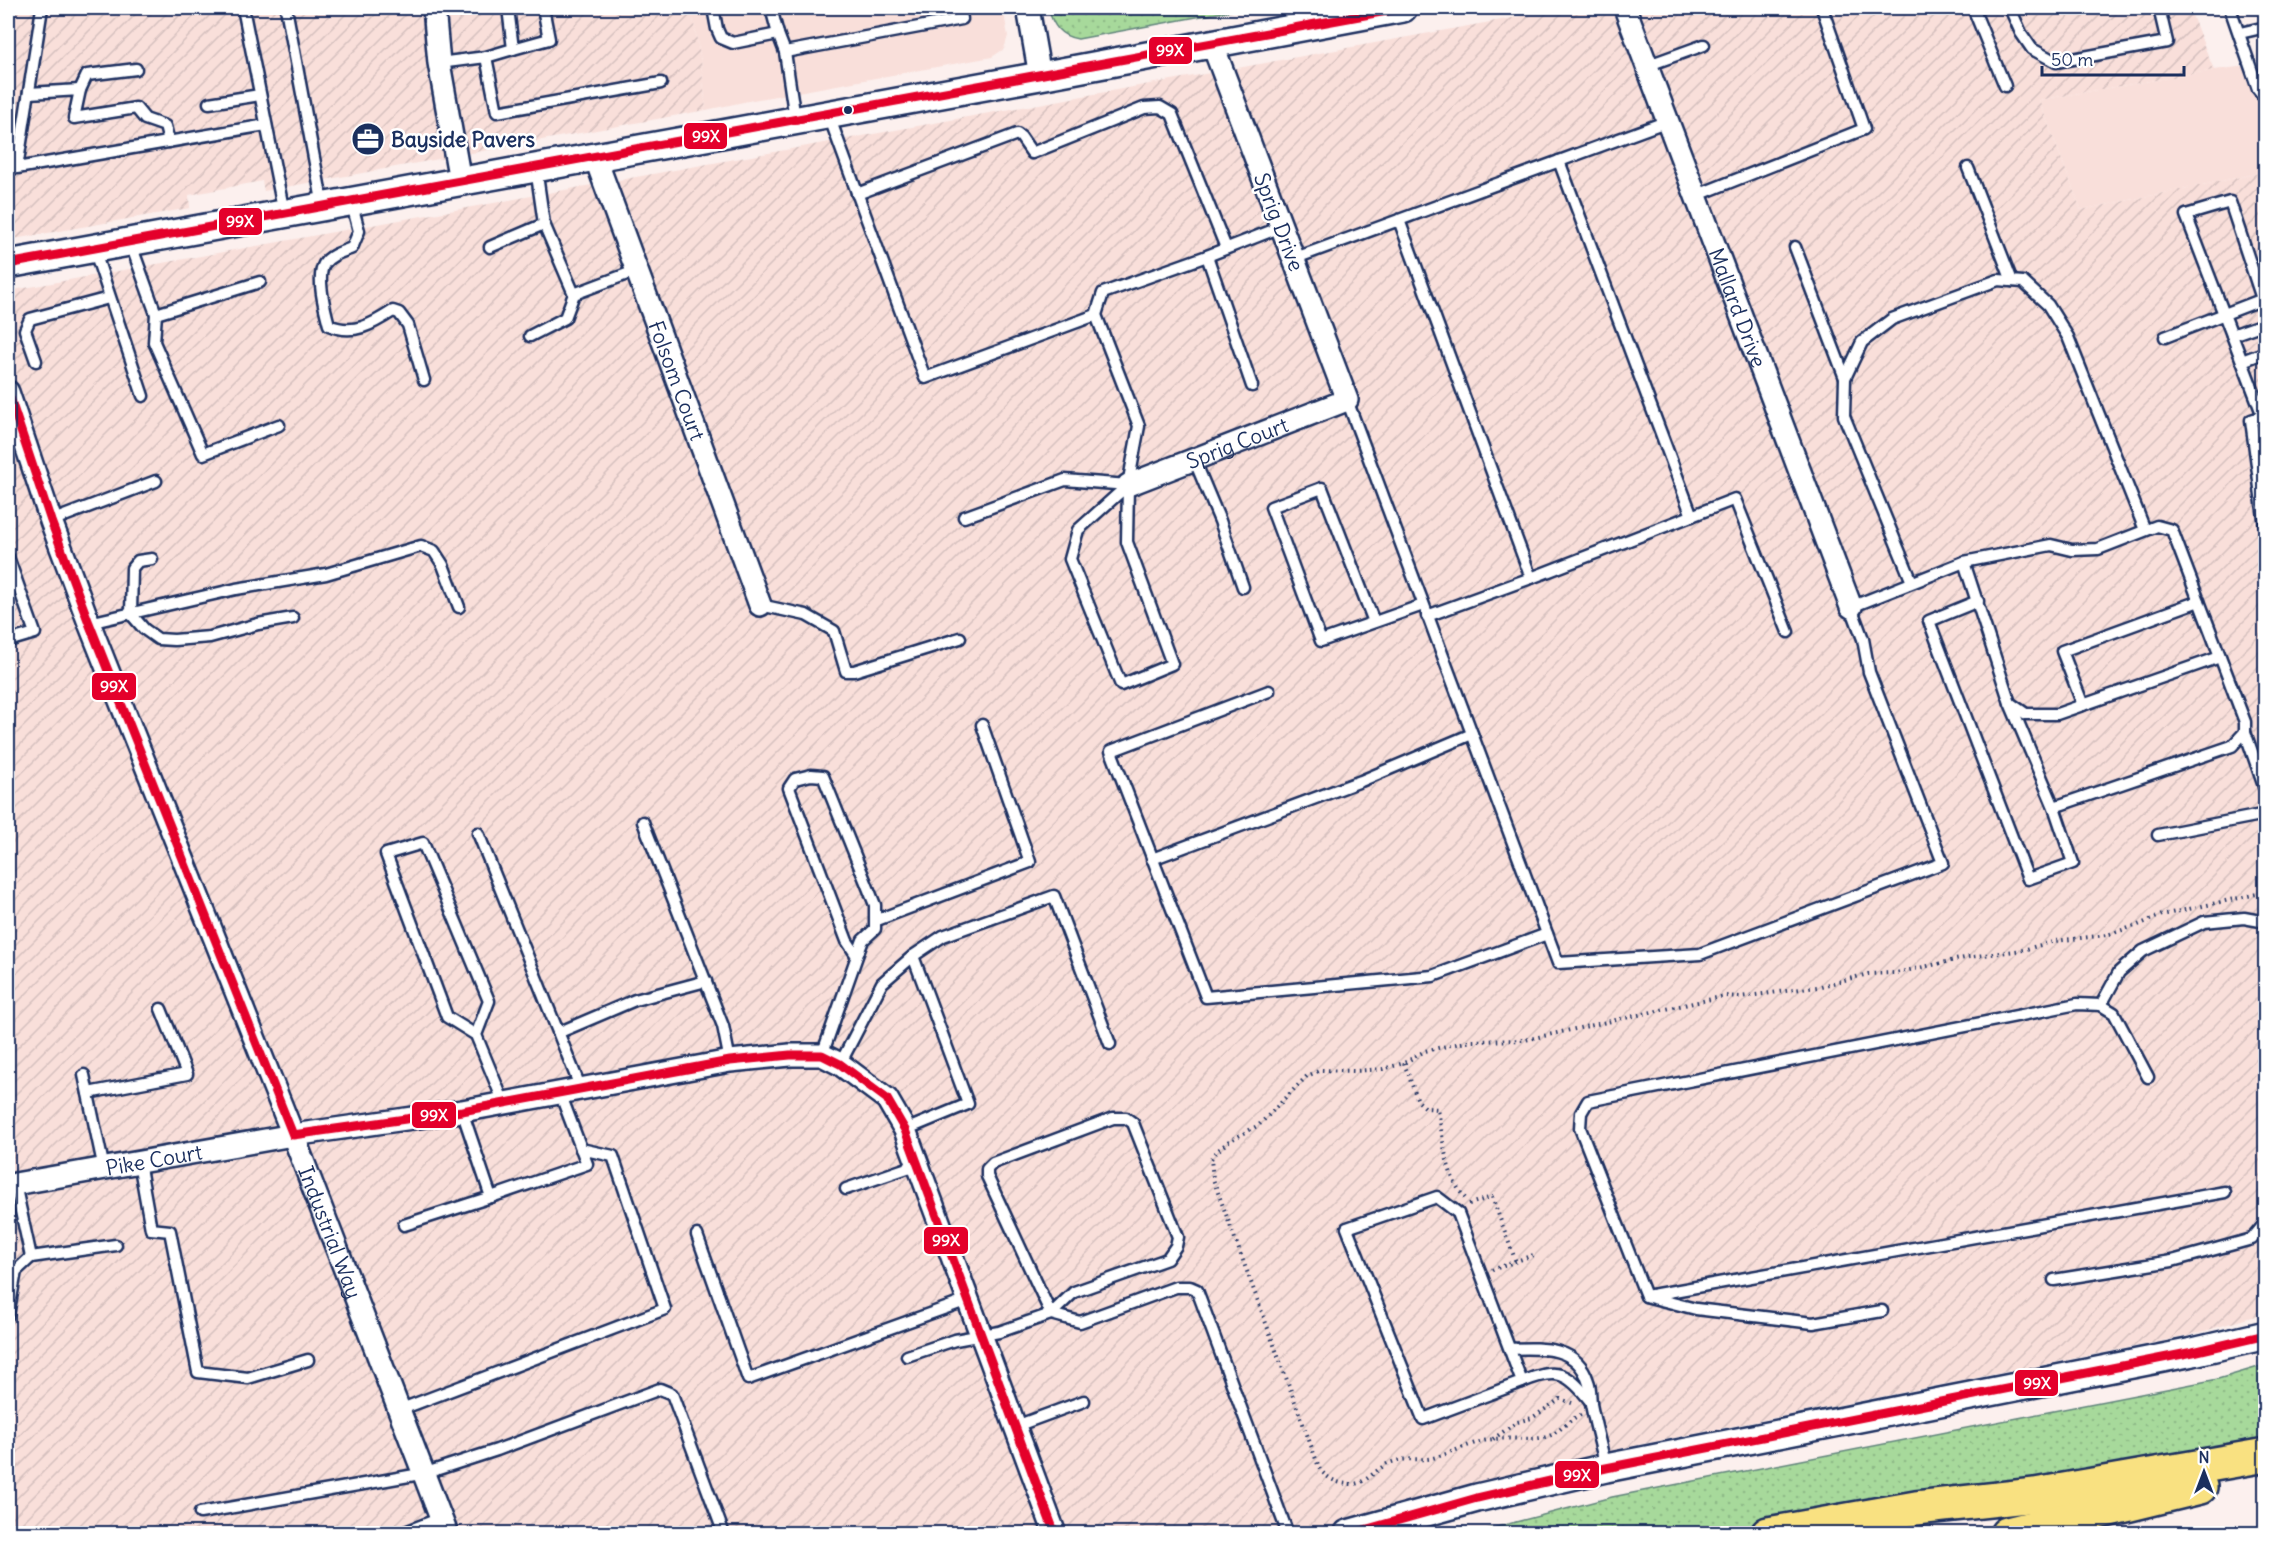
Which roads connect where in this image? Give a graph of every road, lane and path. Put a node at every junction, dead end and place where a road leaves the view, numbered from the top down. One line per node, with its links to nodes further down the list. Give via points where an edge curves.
1 (42, 8): 33 (lane)
2 (243, 8): 34 (lane)
3 (286, 8): 51 (lane)
4 (434, 8): 26 (street)
5 (508, 8): 23 (lane)
6 (543, 8): 23 (lane, via 549,39)
7 (713, 8): 20 (lane, via 721,38 733,43)
8 (771, 8): 20 (lane)
9 (960, 8): 24 (lane, via 962,19)
10 (1028, 8): 29 (street)
11 (1403, 8): 21 (street)
12 (1624, 8): 27 (street, Mallard Drive)
13 (1822, 8): 49 (lane, via 1864,129)
14 (1973, 8): 31 (lane)
15 (2010, 8): 16 (lane, via 2020,33 2032,49 2056,62 2167,42)
16 (2159, 8)
17 (2230, 8): 19 (lane)
18 (2265, 27): 19 (lane)
19 (2240, 33): 35 (lane, via 2258,89)
20 (777, 34): 24 (lane)
21 (1212, 43): 29 (street); 55 (street, Sprig Drive)
22 (1704, 45): 27 (lane)
23 (513, 49): 25 (lane)
24 (785, 52): 38 (lane)
25 (486, 57): 26 (lane); 30 (lane, via 498,112)
26 (439, 63): 47 (street)
27 (1646, 66): 39 (street, Mallard Drive)
28 (136, 69): 32 (lane, via 87,75)
29 (1040, 76): 37 (street)
30 (661, 83)
31 (2004, 86)
32 (80, 90): 33 (lane); 41 (lane, via 74,118 136,108 145,118 165,126)
33 (29, 93): 46 (lane)
34 (261, 95): 36 (lane); 40 (lane)
35 (2265, 99)
36 (209, 103)
37 (828, 114): 38 (street); 48 (lane)
38 (795, 120): 42 (street)
39 (1668, 121): 43 (lane); 49 (street, Mallard Drive)
40 (266, 124): 41 (lane); 52 (lane)
41 (169, 142): 46 (lane)
42 (595, 156): 44 (street); 64 (street, Folsom Court)
43 (1558, 161): 53 (lane); 92 (lane)
44 (536, 167): 47 (street); 54 (lane)
45 (1968, 168): 65 (lane)
46 (12, 170)
47 (460, 181): 50 (street)
48 (857, 194): 60 (lane, via 1017,134 1032,153 1144,108 1160,108 1172,114); 72 (lane, via 925,378)
49 (1695, 196): 108 (street, Mallard Drive)
50 (351, 201): 51 (street); 81 (lane, via 359,231 352,248 334,255 323,265 323,301 329,325 353,330 393,312 399,313 408,325)
51 (323, 206): 52 (street)
52 (284, 213): 56 (street)
53 (1399, 220): 62 (lane); 100 (lane)
54 (544, 224): 57 (lane); 67 (lane)
55 (1281, 227): 60 (lane); 62 (street, Sprig Drive)
56 (130, 242): 59 (street); 70 (lane)
57 (490, 247)
58 (1795, 247): 80 (lane)
59 (94, 248): 63 (street); 68 (lane)
60 (1226, 248): 61 (lane)
61 (1207, 255): 72 (lane, via 1103,293); 82 (lane)
62 (1293, 259): 85 (street, Sprig Drive)
63 (8, 264)
64 (635, 271): 67 (lane); 105 (street, Folsom Court)
65 (2012, 281): 80 (lane, via 1998,280 1892,319 1862,342); 95 (lane, via 2023,282 2048,305 2068,337)
66 (261, 282): 70 (lane)
67 (574, 294): 75 (lane, via 565,318)
68 (109, 298): 78 (lane, via 30,319 25,330); 84 (lane)
69 (2264, 299): 71 (lane); 71 (lane, via 2230,202 2186,215)
70 (156, 314): 88 (lane, via 154,342 203,454)
71 (2224, 314): 74 (lane); 76 (lane)
72 (1096, 315): 91 (lane, via 1139,426)
73 (2265, 323): 74 (lane)
74 (2232, 335): 79 (lane)
75 (530, 336)
76 (2165, 337)
77 (2265, 352): 79 (lane)
78 (36, 361)
79 (2242, 361): 86 (lane)
80 (1845, 378): 101 (lane, via 1844,416)
81 (424, 380)
82 (1252, 386)
83 (8, 392): 87 (street, Industrial Way)
84 (143, 396)
85 (1347, 400): 89 (street, Sprig Court); 106 (lane)
86 (2264, 415): 96 (lane, via 2251,420)
87 (12, 422): 94 (street, Industrial Way)
88 (279, 425)
89 (1194, 459): 91 (street, Sprig Court); 102 (lane)
90 (156, 481): 94 (lane)
91 (1128, 485): 91 (lane, via 1078,530 1070,559 1121,685 1172,664 1127,542); 93 (lane, via 1065,480)
92 (1692, 516): 100 (lane); 114 (lane, via 1735,499)
93 (964, 517)
94 (51, 521): 113 (street, Industrial Way)
95 (2145, 530): 99 (lane, via 2098,549 2072,550 2050,545); 104 (lane, via 2157,526 2172,530)
96 (2265, 533)
97 (8, 557): 116 (lane, via 34,633)
98 (152, 559): 109 (lane, via 138,561 132,568)
99 (1964, 562): 101 (lane); 103 (lane)
100 (1531, 578): 110 (lane)
101 (1912, 582): 108 (lane)
102 (1244, 587)
103 (1978, 601): 119 (lane); 125 (lane, via 1929,621 2028,879 2073,863)
104 (2199, 601): 117 (lane); 120 (lane, via 2062,651)
105 (760, 605): 115 (lane, via 806,615 834,631 846,670 854,671)
106 (1423, 605): 110 (lane); 112 (lane)
107 (459, 607): 109 (lane, via 439,558 434,551 421,546 326,574 236,589)
108 (1851, 607): 133 (lane, via 1863,639 1869,672 1943,863 1700,954 1558,963)
109 (131, 614): 111 (lane, via 158,639 174,640 210,637); 113 (lane)
110 (1427, 616): 123 (lane)
111 (293, 618)
112 (1374, 622): 112 (lane, via 1322,488 1270,507 1321,641)
113 (89, 623): 152 (street, Industrial Way)
114 (1788, 632)
115 (960, 638)
116 (8, 641)
117 (2220, 657): 120 (lane); 122 (lane, via 2245,722)
118 (1269, 691): 130 (lane, via 1111,751)
119 (2010, 703): 120 (lane, via 2026,714 2057,714); 125 (lane)
120 (2083, 705)
121 (982, 725): 131 (lane, via 1030,862)
122 (2245, 732): 124 (lane); 125 (lane, via 2232,746)
123 (1472, 734): 130 (lane, via 1413,761); 133 (lane)
124 (2265, 792)
125 (2054, 807)
126 (2265, 814): 129 (lane)
127 (643, 822): 136 (lane)
128 (478, 833): 139 (lane)
129 (2158, 835)
130 (1152, 859): 133 (lane, via 1206,997 1433,976)
131 (877, 920): 134 (lane); 134 (lane, via 875,905 823,776 795,779 789,788 847,941)
132 (2265, 922): 137 (lane, via 2244,918 2204,922 2143,951 2119,972)
133 (1547, 934)
134 (857, 956): 142 (lane)
135 (913, 956): 141 (lane, via 944,936 1054,896); 142 (lane, via 882,983); 151 (lane, via 968,1104)
136 (706, 981): 139 (lane, via 635,1000); 143 (lane, via 723,1026)
137 (2101, 1005): 146 (lane, via 2114,1013); 170 (lane, via 2077,1004 1588,1101 1581,1113 1580,1128)
138 (161, 1009): 148 (lane, via 187,1074)
139 (560, 1032): 147 (lane)
140 (476, 1035): 140 (lane, via 447,1017 386,854 423,843 489,1001); 149 (lane)
141 (1110, 1044)
142 (831, 1060): 143 (street, Pike Court, via 790,1055); 151 (street, via 887,1099)
143 (730, 1061): 147 (street, Pike Court)
144 (1404, 1063): 167 (path, via 1418,1101 1426,1108 1438,1109 1447,1160 1459,1191 1470,1205 1492,1197)
145 (84, 1075): 148 (lane)
146 (2148, 1077)
147 (570, 1091): 149 (street, Pike Court); 153 (lane)
148 (88, 1093): 156 (lane)
149 (504, 1103): 150 (street, Pike Court)
150 (462, 1111): 152 (street, Pike Court); 160 (lane)
151 (905, 1130): 155 (street)
152 (293, 1135): 154 (street, Pike Court); 183 (street, Industrial Way)
153 (581, 1149): 160 (lane, via 587,1164); 183 (lane, via 613,1156 665,1309)
154 (139, 1162): 156 (street, Pike Court); 179 (lane, via 151,1229 170,1231 198,1372 248,1378)
155 (919, 1164): 158 (lane); 171 (street)
156 (104, 1169): 157 (street, Pike Court)
157 (10, 1183): 166 (lane)
158 (846, 1189)
159 (2225, 1192): 170 (lane)
160 (491, 1197): 162 (lane)
161 (2265, 1222): 169 (lane, via 2252,1239 2172,1261)
162 (404, 1225)
163 (697, 1235): 171 (lane, via 748,1379)
164 (116, 1245): 166 (lane)
165 (1536, 1254): 167 (path)
166 (31, 1257): 174 (lane, via 16,1271)
167 (1516, 1262): 168 (path)
168 (1482, 1274): 177 (lane); 180 (lane, via 1458,1213 1437,1197 1347,1228 1423,1419)
169 (2054, 1280)
170 (1646, 1296): 172 (lane, via 1696,1309 1813,1323)
171 (968, 1300): 176 (street)
172 (1882, 1311)
173 (1051, 1314): 173 (lane, via 1074,1292 1167,1259 1176,1246 1178,1237 1142,1144 1133,1123 1126,1118 1113,1118 993,1163 987,1169); 176 (lane); 196 (lane, via 1080,1322 1176,1287 1197,1290)
174 (8, 1315)
175 (2265, 1335): 188 (street)
176 (981, 1337): 178 (lane, via 956,1340); 185 (street)
177 (1509, 1349): 180 (lane); 182 (lane, via 1565,1353 1584,1369)
178 (907, 1356)
179 (308, 1360)
180 (1522, 1382): 182 (lane, via 1543,1373 1563,1376 1577,1383)
181 (1084, 1401): 185 (lane)
182 (1591, 1402): 188 (lane)
183 (399, 1410): 190 (street, Industrial Way)
184 (1577, 1417): 186 (path, via 1575,1404 1560,1399)
185 (1016, 1426): 195 (street)
186 (1492, 1439)
187 (2265, 1455): 198 (highway, via 2035,1495 1916,1508)
188 (1606, 1468): 197 (street)
189 (2265, 1470): 199 (highway)
190 (426, 1473): 191 (lane); 192 (street, Industrial Way); 194 (lane, via 660,1389 672,1394)
191 (200, 1513)
192 (444, 1526): 193 (lane)
193 (400, 1533)
194 (724, 1533)
195 (1055, 1533)
196 (1288, 1533)
197 (1348, 1533)
198 (1768, 1533)
199 (2007, 1533)

